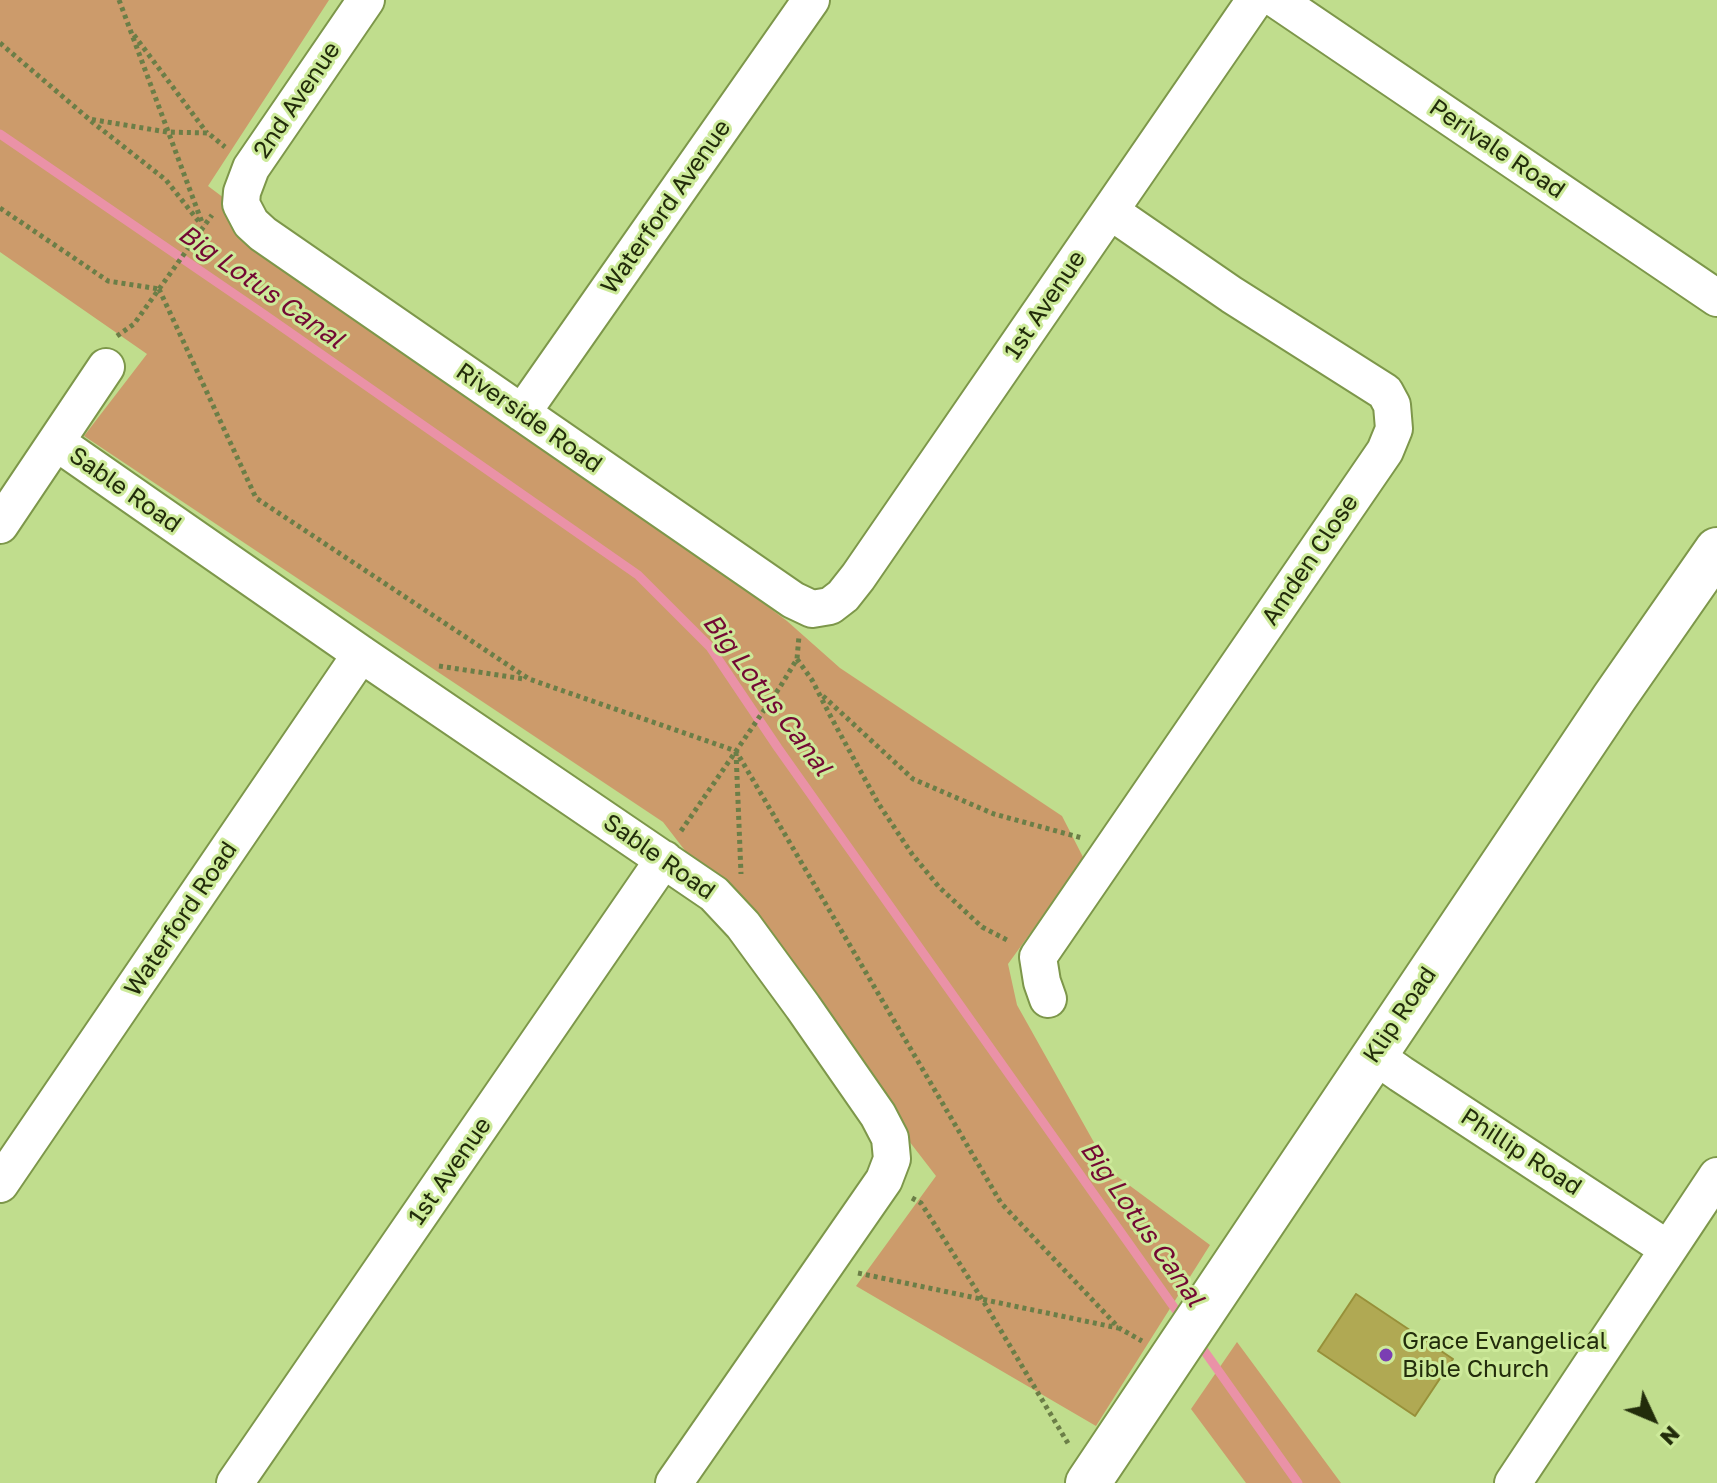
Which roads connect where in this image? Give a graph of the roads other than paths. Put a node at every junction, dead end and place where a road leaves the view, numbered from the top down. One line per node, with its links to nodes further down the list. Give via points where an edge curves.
1 (366, 0): 5 (street, 2nd Avenue, via 251,168)
2 (811, 0): 9 (street, Waterford Avenue)
3 (1255, 0): 6 (street, 1st Avenue)
4 (1277, 0): 7 (street, Perivale Road)
5 (241, 204): 9 (street, Riverside Road, via 263,234)
6 (1110, 211): 13 (street, 1st Avenue, via 858,577); 16 (street, Amden Close, via 1385,392 1394,429 1385,451 1038,957)
7 (1717, 298)
8 (106, 367): 10 (street)
9 (522, 413): 13 (street, Riverside Road, via 793,600 812,609)
10 (56, 442): 11 (street); 14 (street, Sable Road)
11 (0, 525)
12 (1717, 550): 17 (street, Klip Road)
13 (830, 606)
14 (361, 654): 15 (street, Sable Road); 19 (street, Waterford Road)
15 (671, 848): 22 (street, 1st Avenue); 23 (street, Sable Road, via 743,925 803,1007 878,1115 890,1138 892,1159 884,1180)
16 (1048, 999)
17 (1374, 1055): 20 (street, Phillip Road); 21 (street, Klip Road)
18 (1717, 1176): 20 (street)
19 (0, 1184)
20 (1668, 1249): 24 (street)
21 (1089, 1482)
22 (235, 1483)
23 (674, 1483)
24 (1513, 1483)

